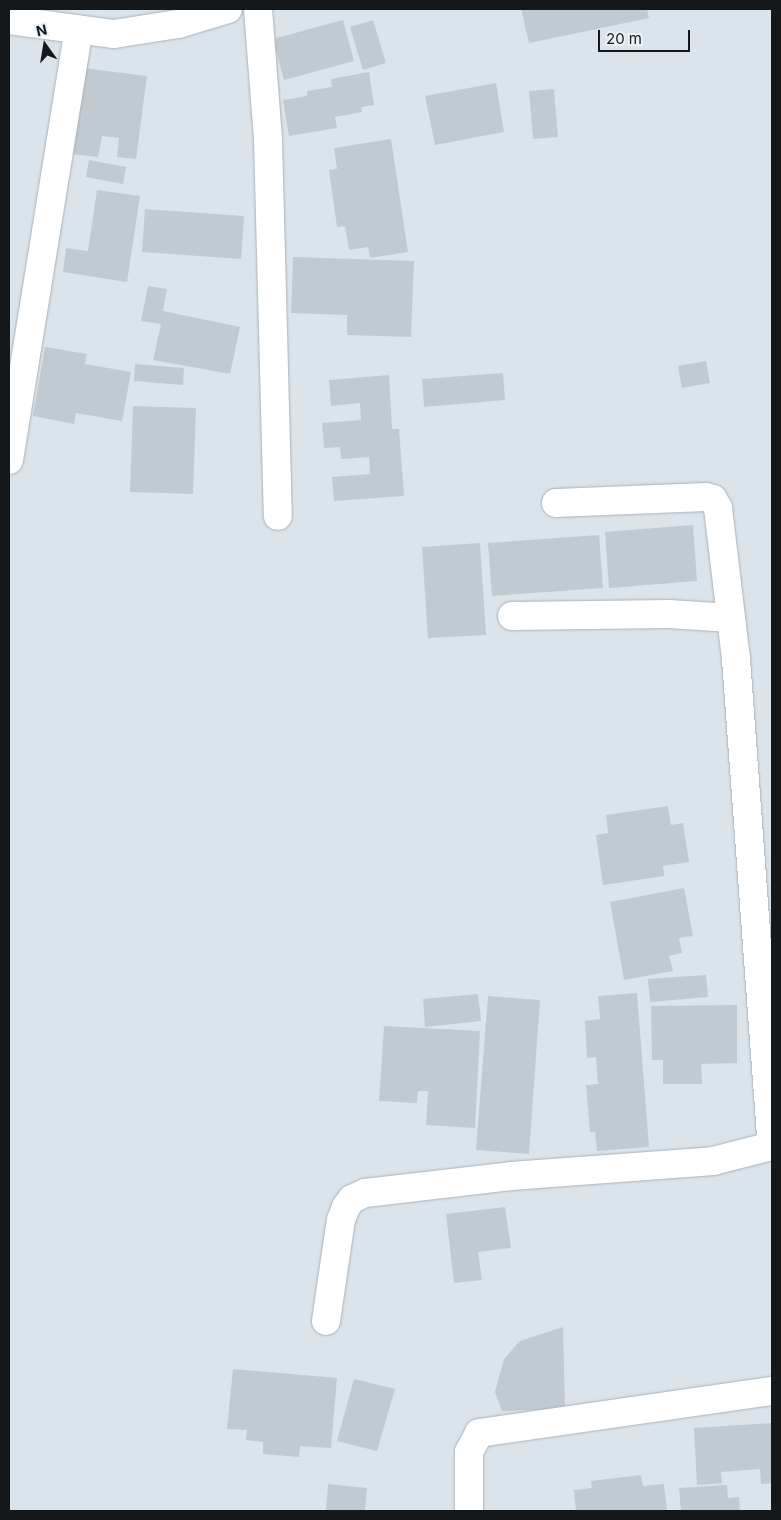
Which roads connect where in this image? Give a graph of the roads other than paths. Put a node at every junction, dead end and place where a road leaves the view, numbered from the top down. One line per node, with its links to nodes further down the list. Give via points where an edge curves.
1 (228, 9): 4 (street, via 178,24 114,34)
2 (258, 9): 7 (street, via 268,140)
3 (9, 20): 4 (street)
4 (79, 30): 5 (street)
5 (9, 460)
6 (556, 503): 9 (street, via 713,499 718,508)
7 (278, 516)
8 (512, 616): 9 (street, via 669,614)
9 (731, 618): 10 (street, via 753,869)
10 (772, 1146): 11 (street, via 713,1161 511,1176 365,1193 349,1203 341,1220)
11 (326, 1321)
12 (772, 1391): 13 (street, via 478,1433 469,1452)
13 (469, 1511)

